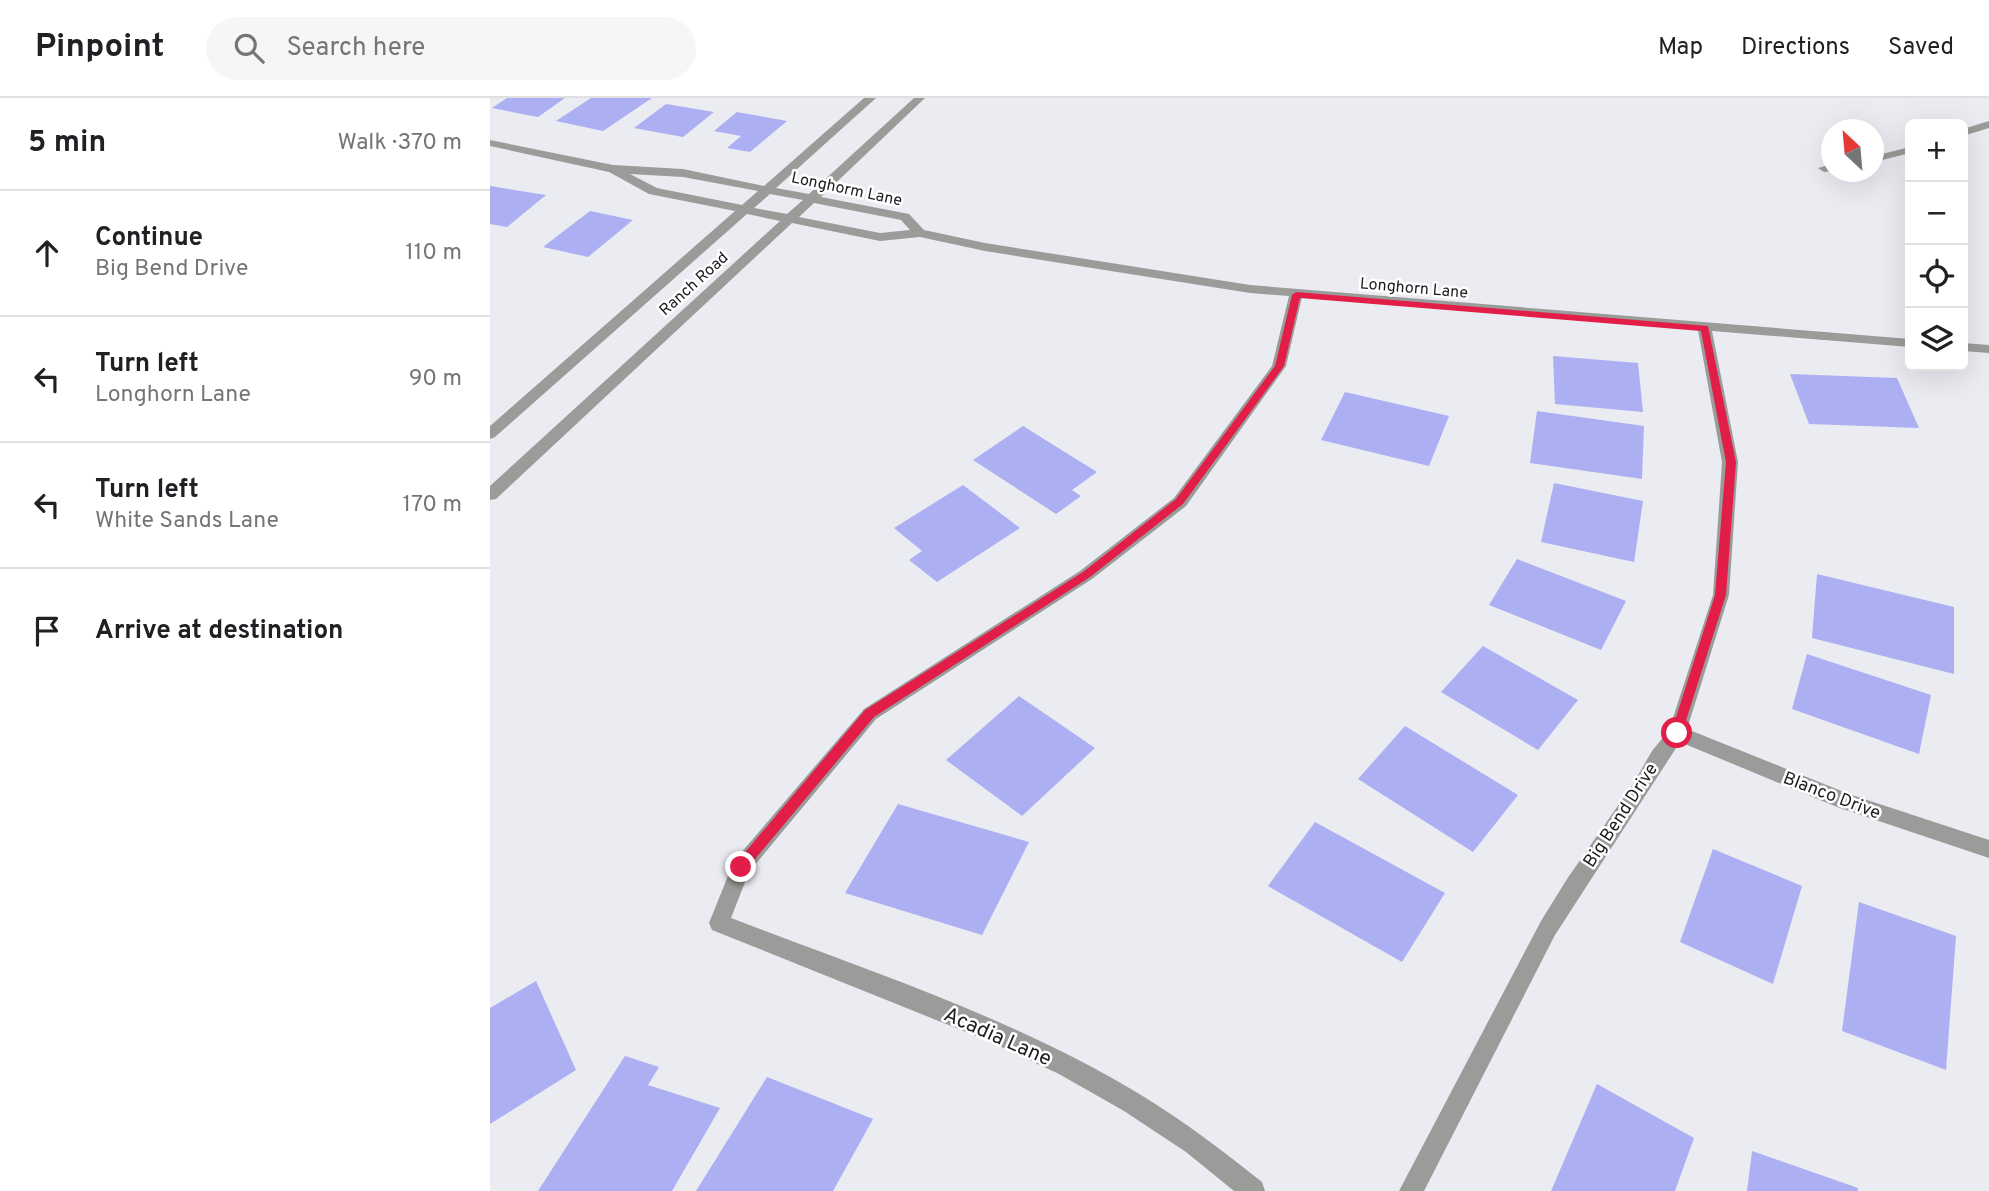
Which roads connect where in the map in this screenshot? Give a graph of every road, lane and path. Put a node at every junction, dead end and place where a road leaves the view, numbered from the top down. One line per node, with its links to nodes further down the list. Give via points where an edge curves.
1 (871, 98): 9 (street, Ranch Road)
2 (920, 98): 10 (street, Ranch Road)
3 (1988, 126): 4 (street)
4 (1968, 132)
5 (490, 143): 8 (street, Longhorm Lane)
6 (1905, 151): 7 (street)
7 (1884, 156)
8 (613, 169): 9 (street, Longhorm Lane, via 683,173); 11 (street, Longhorm Lane, via 653,191)
9 (766, 189): 10 (street, Longhorm Lane); 11 (street, Ranch Road)
10 (813, 199): 12 (street, Ranch Road); 13 (street, Longhorm Lane, via 905,217)
11 (743, 210): 12 (street, Longhorm Lane); 19 (street, Ranch Road)
12 (789, 219): 13 (street, Longhorm Lane, via 880,237); 20 (street, Ranch Road)
13 (920, 233): 14 (street, Longhorn Lane)
14 (1296, 295): 15 (street, Longhorn Lane); 23 (street, Acadia Lane, via 1279,366 1180,502 1086,575 870,714 741,867 719,923 1002,1035 1115,1091)
15 (1705, 328): 16 (street, Longhorn Lane); 21 (street, Big Bend Drive, via 1731,462 1721,595)
16 (1905, 343)
17 (1968, 347): 18 (street)
18 (1989, 349)
19 (490, 433)
20 (490, 495)
21 (1677, 733): 22 (street, Blanco Drive, via 1844,801); 24 (street, Big Bend Drive, via 1548,928)
22 (1989, 849)
23 (1254, 1191)
24 (1411, 1191)

